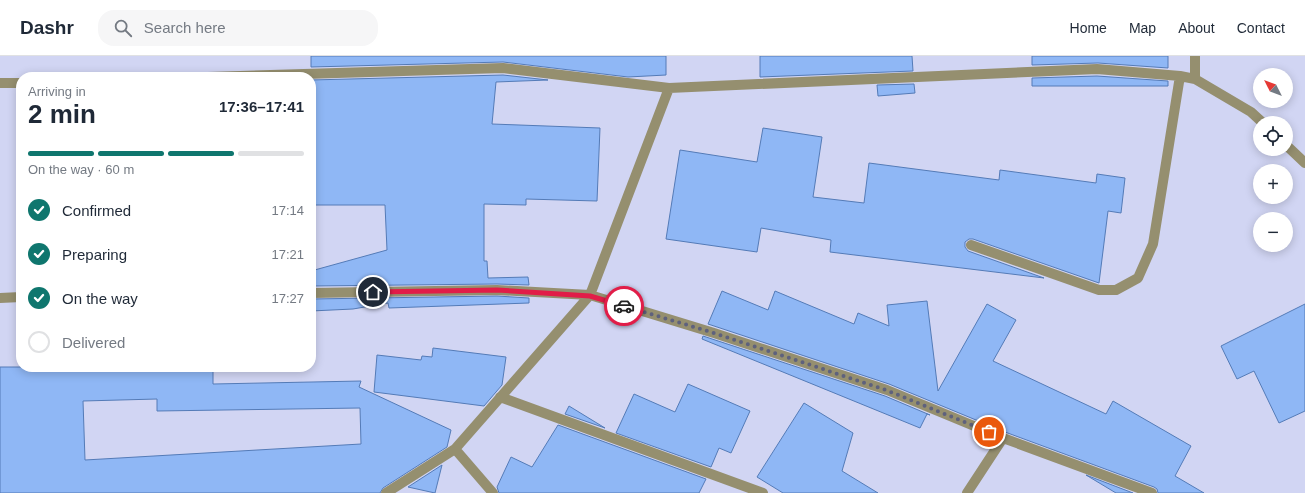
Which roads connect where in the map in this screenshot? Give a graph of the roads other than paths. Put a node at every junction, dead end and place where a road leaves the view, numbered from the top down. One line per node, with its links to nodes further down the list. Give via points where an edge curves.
1 (1194, 56): 4 (street)
2 (316, 74): 7 (street, via 503,68)
3 (1180, 76): 4 (street); 7 (street, via 1097,69); 11 (street, via 1153,244 1138,278 1116,290 1099,290)
4 (1195, 79): 8 (street)
5 (0, 83): 6 (street)
6 (16, 83)
7 (669, 88): 13 (street)
8 (1255, 116)
9 (1293, 152): 10 (street)
10 (1305, 163)
11 (971, 245)
12 (316, 293): 13 (street, via 497,290)
13 (590, 296): 16 (street); 17 (street, via 714,333 886,390)
14 (16, 297): 15 (street)
15 (0, 298)
16 (500, 397): 18 (street); 21 (street)
17 (1003, 438): 22 (street); 23 (street)
18 (455, 449): 19 (street); 20 (street)
19 (386, 493)
20 (493, 493)
21 (763, 493)
22 (967, 493)
23 (1152, 493)

